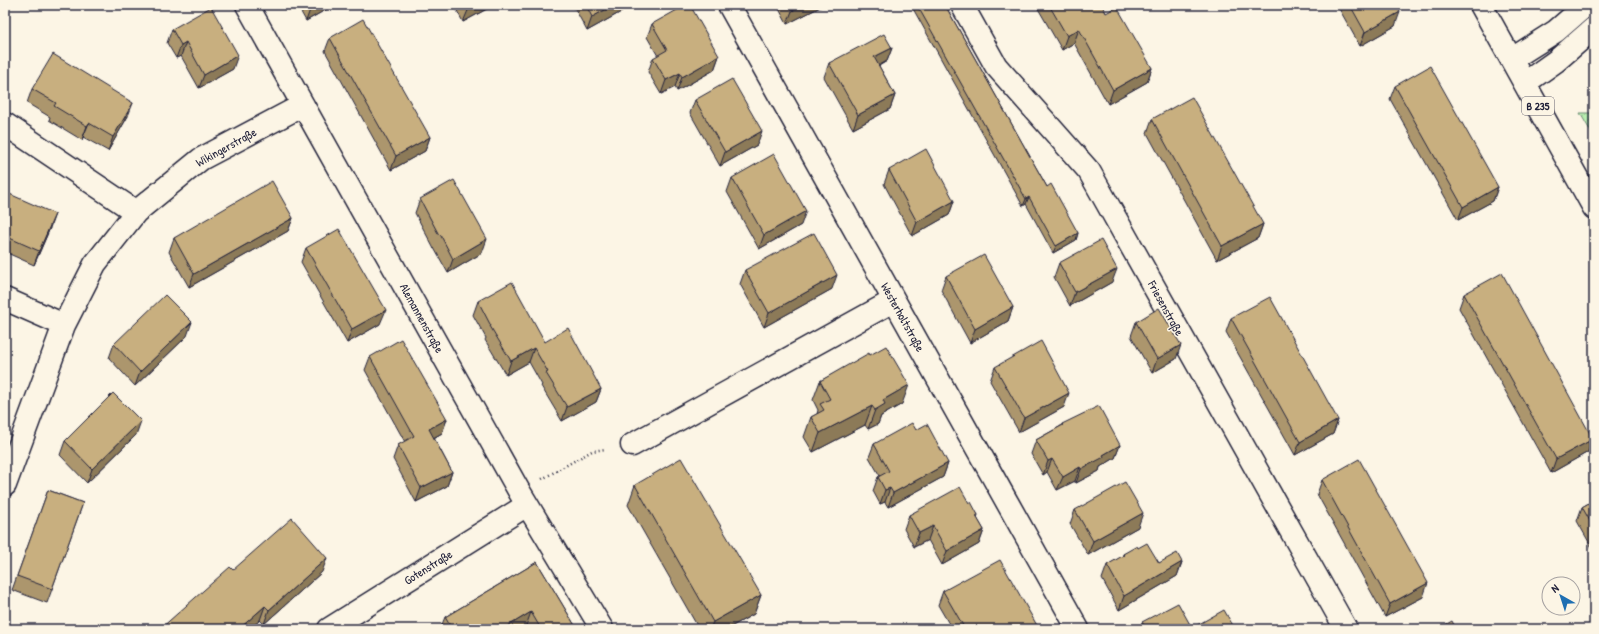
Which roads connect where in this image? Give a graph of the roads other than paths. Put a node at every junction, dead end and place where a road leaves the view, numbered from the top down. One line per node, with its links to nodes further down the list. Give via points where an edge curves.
1 (247, 5): 9 (street, Alemannenstraße)
2 (729, 5): 14 (street, Westerholtstraße)
3 (962, 5): 23 (street, Friesenstraße, via 996,66 1090,171)
4 (1481, 5): 7 (street, B 235)
5 (1586, 5): 7 (street, via 1556,31)
6 (1594, 28): 8 (street, via 1556,61)
7 (1512, 59): 8 (street, B 235)
8 (1525, 83): 11 (street, B 235)
9 (303, 105): 12 (street, Wikingerstraße, via 201,159); 19 (street, Alemannenstraße)
10 (5, 124): 12 (street)
11 (1594, 208)
12 (136, 212): 15 (street, Wikingerstraße, via 95,264)
13 (5, 299): 15 (street)
14 (893, 301): 16 (street); 22 (street, Westerholtstraße)
15 (64, 324): 17 (street, Wikingerstraße)
16 (632, 445)
17 (10, 456): 18 (street, Wikingerstraße)
18 (5, 486)
19 (523, 498): 20 (street, Gotenstraße); 21 (street, Alemannenstraße)
20 (329, 629)
21 (602, 629)
22 (1078, 629)
23 (1346, 629)

